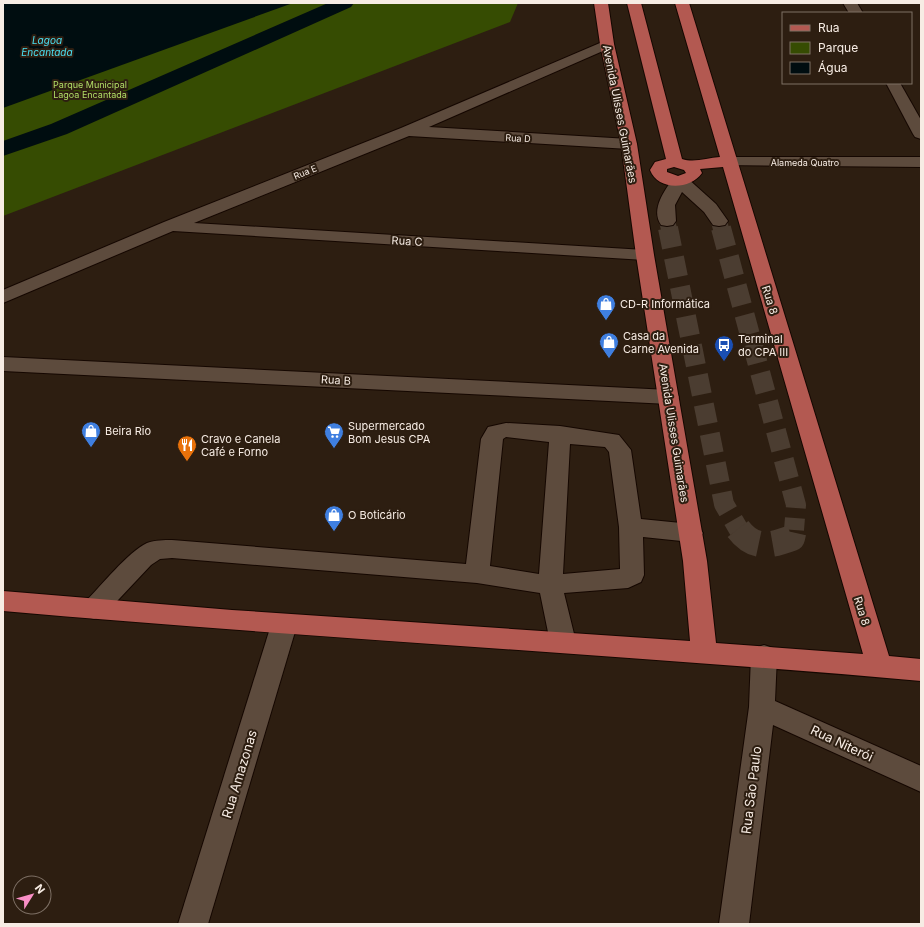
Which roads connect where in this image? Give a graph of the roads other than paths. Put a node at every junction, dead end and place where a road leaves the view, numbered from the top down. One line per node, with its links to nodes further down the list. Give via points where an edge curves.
1 (601, 3): 6 (main road, Avenida Ulisses Guimarães)
2 (634, 3): 13 (main road)
3 (682, 3): 11 (main road, Rua 8)
4 (850, 3): 5 (street)
5 (855, 12)
6 (607, 44): 8 (street, Rua E); 10 (main road, Avenida Ulisses Guimarães)
7 (895, 84): 9 (street)
8 (407, 131): 10 (street, Rua D); 19 (street, Rua E)
9 (921, 134)
10 (629, 144): 14 (main road, Avenida Ulisses Guimarães)
11 (729, 162): 12 (street, Alameda Quatro); 13 (main road, Alameda Quatro); 35 (main road, Rua 8)
12 (921, 162)
13 (683, 165): 15 (main road, Alameda Quatro, via 664,163); 16 (main road, via 694,173)
14 (632, 169): 15 (main road, Alameda Quatro); 20 (main road, Avenida Ulisses Guimarães)
15 (658, 170): 16 (main road, via 663,178)
16 (680, 181): 17 (street, via 666,205); 18 (street, via 710,208)
17 (667, 221)
18 (719, 221)
19 (170, 226): 20 (street, Rua C); 21 (street, Rua E)
20 (645, 255): 23 (main road, Avenida Ulisses Guimarães)
21 (3, 297)
22 (3, 364): 23 (street, Rua B)
23 (669, 397): 26 (main road, Avenida Ulisses Guimarães)
24 (560, 434): 25 (street, via 611,440 616,444 620,450); 27 (street, via 506,430 496,432 492,439); 28 (street)
25 (631, 527): 26 (street); 28 (street, via 632,575 628,578)
26 (691, 533): 33 (main road, Avenida Ulisses Guimarães)
27 (477, 574): 28 (street); 30 (street, via 172,549 155,550 143,558)
28 (550, 585): 32 (street)
29 (3, 601): 30 (main road)
30 (94, 609): 31 (main road)
31 (284, 625): 32 (main road); 39 (street, Rua Amazonas)
32 (563, 642): 33 (main road)
33 (704, 652): 34 (main road)
34 (764, 656): 35 (main road); 37 (street, Rua São Paulo)
35 (879, 666): 36 (main road)
36 (921, 670)
37 (762, 707): 38 (street, Rua Niterói); 40 (street, Rua São Paulo)
38 (921, 779)
39 (193, 924)
40 (734, 924)

